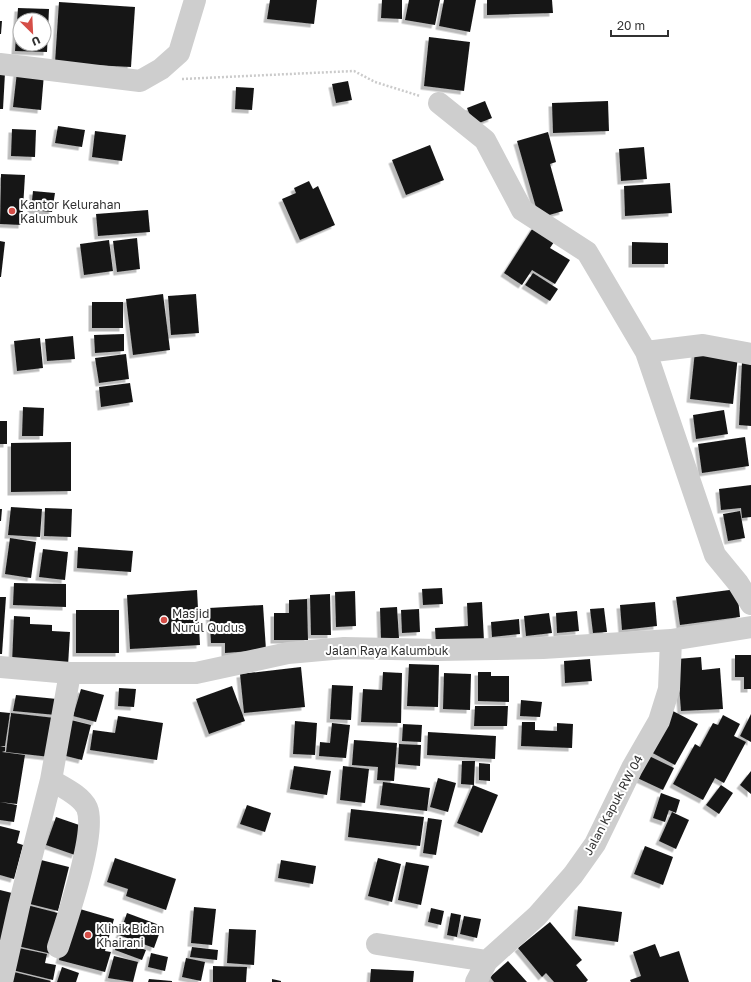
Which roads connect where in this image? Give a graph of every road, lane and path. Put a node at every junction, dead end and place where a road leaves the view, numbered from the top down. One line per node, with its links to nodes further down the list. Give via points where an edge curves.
1 (195, 0): 2 (street, via 179,52 161,69 140,81)
2 (0, 64)
3 (180, 79): 4 (path, via 354,71 375,82)
4 (439, 103): 5 (street, via 485,140 522,210 587,252)
5 (646, 352): 6 (street, via 703,345); 7 (street, via 716,555)
6 (751, 354)
7 (751, 604)
8 (751, 627): 9 (street, Jalan Raya Kalumbuk)
9 (670, 640): 11 (street, Jalan Raya Kalumbuk, via 543,648 344,648 288,653 196,673); 15 (street, Jalan Kapuk RW 04, via 669,690 659,721 632,768 595,844 573,875 537,916)
10 (0, 667): 11 (street, Jalan Raya Kalumbuk)
11 (70, 673): 12 (street)
12 (51, 780): 14 (street, via 74,794 86,807 90,822 82,865); 16 (street)
13 (376, 944): 15 (street)
14 (58, 947)
15 (486, 961): 17 (street, Jalan Kapuk RW 04)
16 (2, 982)
17 (476, 982)

